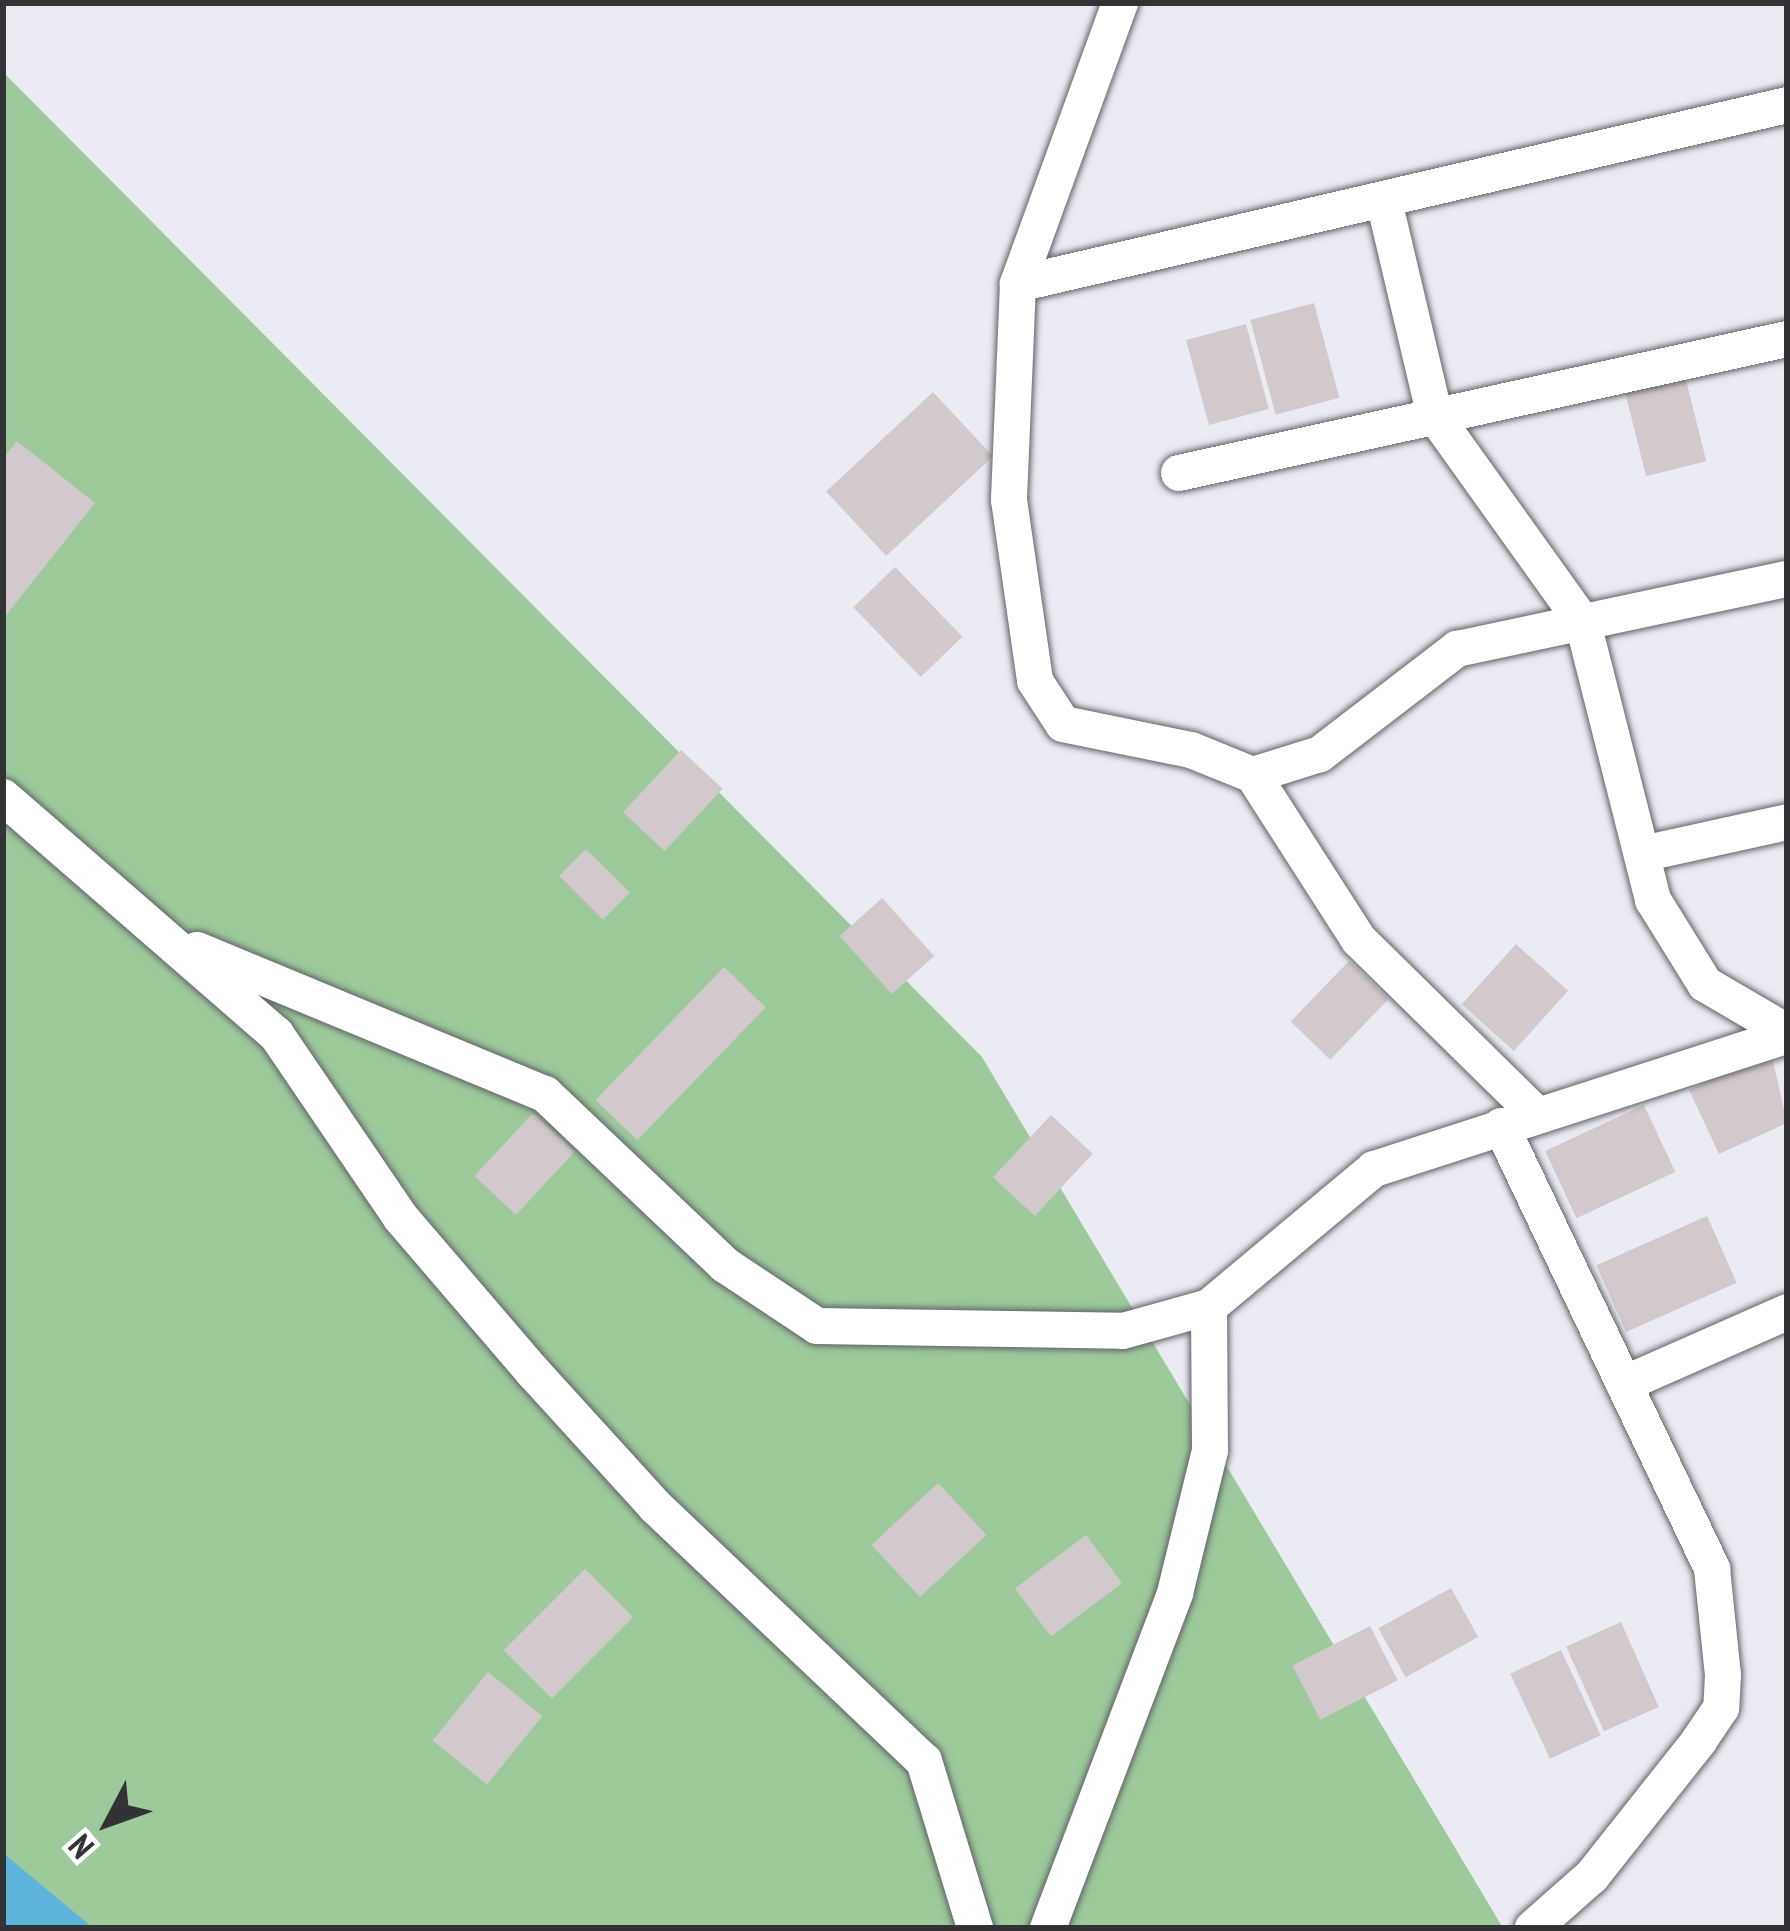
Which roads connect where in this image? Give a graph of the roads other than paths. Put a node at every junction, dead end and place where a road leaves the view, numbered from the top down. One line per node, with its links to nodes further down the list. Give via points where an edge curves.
1 (1120, 3): 4 (street)
2 (1787, 105): 3 (street)
3 (1384, 201): 4 (street); 6 (street)
4 (1018, 284): 10 (street, via 1010,500 1043,704 1063,724 1191,750)
5 (1787, 339): 6 (street)
6 (1435, 416): 7 (street); 9 (street)
7 (1179, 472)
8 (1787, 578): 9 (street)
9 (1583, 622): 10 (street, via 1435,659 1320,754); 13 (street)
10 (1253, 775): 16 (street, via 1360,940)
11 (3, 797): 14 (street)
12 (1787, 822): 13 (street)
13 (1642, 854): 15 (street, via 1653,900 1705,984)
14 (171, 940): 17 (street, via 545,1094 725,1265 817,1326 1123,1331); 20 (street, via 276,1034 401,1218 656,1507 923,1761)
15 (1787, 1034): 16 (street)
16 (1518, 1119): 17 (street, via 1353,1181); 19 (street)
17 (1209, 1306): 21 (street, via 1210,1451 1175,1593)
18 (1787, 1312): 19 (street)
19 (1624, 1384): 22 (street, via 1712,1569 1721,1708 1612,1853)
20 (974, 1928)
21 (1048, 1928)
22 (1533, 1928)

